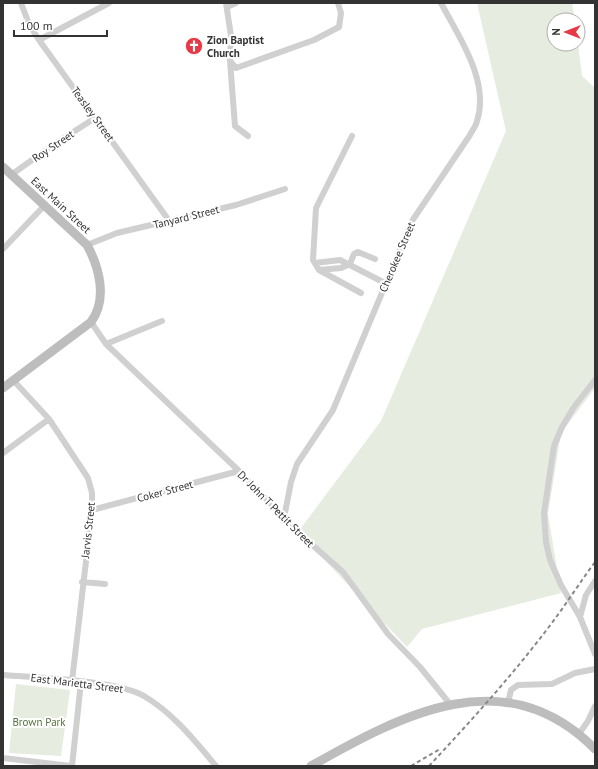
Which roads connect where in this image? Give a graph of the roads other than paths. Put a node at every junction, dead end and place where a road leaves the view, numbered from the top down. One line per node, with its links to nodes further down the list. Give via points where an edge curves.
1 (21, 3): 7 (street, Teasley Street)
2 (109, 3): 7 (street)
3 (236, 3): 6 (street)
4 (338, 3): 8 (street, via 341,13 339,27 314,40 236,68)
5 (440, 3): 23 (street, Cherokee Street, via 475,74 480,94 478,121 412,221)
6 (227, 5): 8 (street, via 231,36)
7 (39, 40): 9 (street, Teasley Street)
8 (230, 61): 10 (street, via 235,126)
9 (95, 118): 13 (street, Roy Street); 16 (street, Teasley Street)
10 (248, 136)
11 (352, 136): 20 (street, via 317,202 313,260)
12 (3, 167): 13 (street, East Main Street)
13 (11, 175): 15 (street, East Main Street)
14 (285, 189): 16 (street, Tanyard Street)
15 (44, 206): 17 (street, East Main Street); 18 (street)
16 (170, 222): 17 (street, Tanyard Street, via 117,233)
17 (87, 245): 26 (street, East Main Street, via 100,279 98,307)
18 (3, 249)
19 (375, 259): 21 (street, via 358,252 354,254)
20 (315, 263): 21 (street, via 340,260); 22 (street)
21 (350, 264): 22 (street, via 341,268); 23 (street)
22 (319, 270): 24 (street)
23 (385, 283): 35 (street, Cherokee Street, via 333,410 297,464)
24 (361, 293)
25 (162, 321): 27 (street)
26 (91, 322): 27 (street, Dr John T Pettit Street); 28 (street)
27 (106, 344): 33 (street, Dr John T Pettit Street)
28 (13, 380): 30 (street); 31 (street, Jarvis Street)
29 (595, 380): 39 (street, via 574,407 554,446 544,513 550,560)
30 (3, 388)
31 (49, 418): 32 (street); 34 (street, Jarvis Street, via 88,478 92,493)
32 (3, 453)
33 (239, 471): 34 (street, Coker Street); 35 (street, Dr John T Pettit Street)
34 (92, 510): 36 (street, Jarvis Street)
35 (284, 518): 46 (street, Dr John T Pettit Street, via 305,540 343,572 388,634)
36 (82, 582): 38 (street); 43 (street, Jarvis Street)
37 (595, 582): 39 (street, via 586,595)
38 (105, 584)
39 (580, 617): 40 (street)
40 (595, 654)
41 (595, 670): 45 (street, via 575,673 552,684 518,685 511,690)
42 (3, 675): 43 (street, East Marietta Street)
43 (72, 681): 44 (street, East Marietta Street)
44 (81, 682): 51 (street); 52 (street, East Marietta Street, via 129,690 144,696 182,726)
45 (508, 703): 46 (street, via 486,700); 48 (street, via 529,706)
46 (450, 704): 53 (street, via 403,719 364,736)
47 (595, 706): 48 (street)
48 (579, 734): 49 (street)
49 (595, 749)
50 (3, 758): 51 (street)
51 (71, 766)
52 (216, 766)
53 (311, 766)

